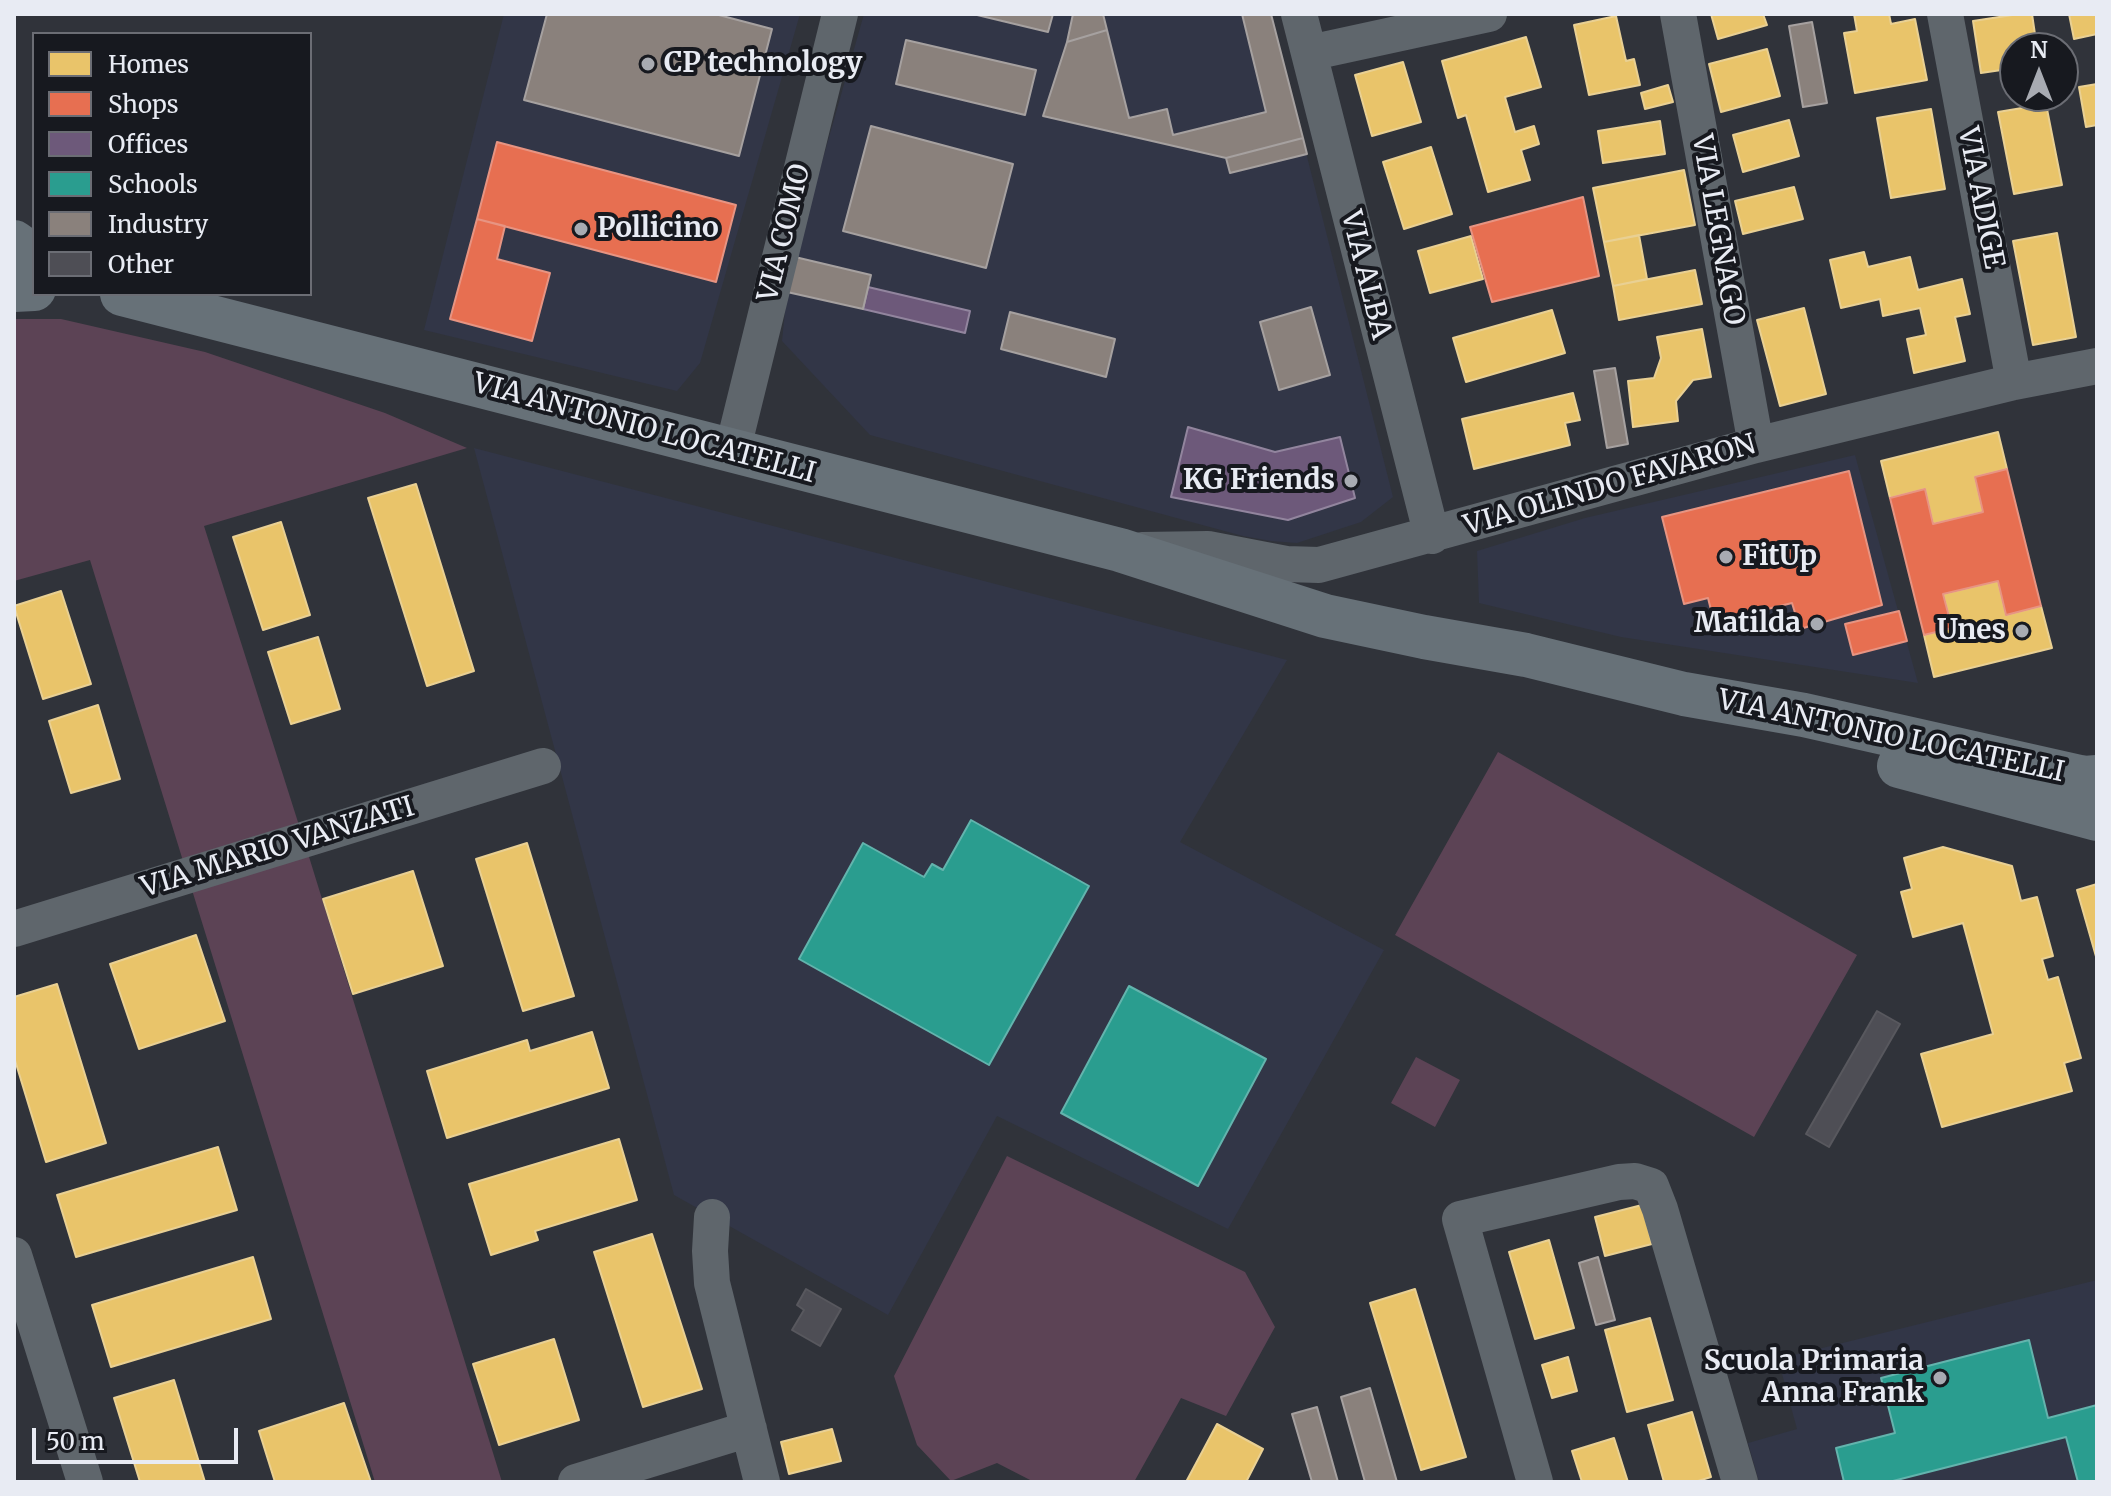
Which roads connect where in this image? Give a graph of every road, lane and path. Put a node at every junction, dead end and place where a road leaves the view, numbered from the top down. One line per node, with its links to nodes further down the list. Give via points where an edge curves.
1 (840, 14): 13 (street, VIA COMO)
2 (1299, 14): 6 (street, VIA ALBA)
3 (1489, 14): 6 (street)
4 (1678, 14): 12 (street, VIA LEGNAGO)
5 (1945, 14): 11 (street, VIA ADIGE)
6 (1309, 53): 14 (street, VIA ALBA)
7 (14, 242): 8 (main road)
8 (32, 255)
9 (122, 296): 13 (main road, VIA ANTONIO LOCATELLI)
10 (2096, 369): 11 (street, VIA OLINDO FAVARON)
11 (2014, 382): 12 (street, VIA OLINDO FAVARON)
12 (1756, 445): 14 (street, VIA OLINDO FAVARON)
13 (732, 452): 15 (main road, VIA ANTONIO LOCATELLI)
14 (1432, 536): 15 (street, VIA OLINDO FAVARON, via 1319,565 1208,549)
15 (1140, 556): 16 (main road, VIA ANTONIO LOCATELLI, via 1325,616 1526,655)
16 (1684, 694): 18 (main road, VIA ANTONIO LOCATELLI); 19 (main road, VIA ANTONIO LOCATELLI, via 1809,741)
17 (543, 766): 20 (street, VIA MARIO VANZATI)
18 (2097, 777)
19 (2097, 819)
20 (14, 929)
21 (712, 1217): 24 (street, via 712,1283)
22 (14, 1255): 26 (street)
23 (14, 1311): 25 (street)
24 (749, 1429): 27 (street); 28 (street)
25 (67, 1482)
26 (85, 1482)
27 (576, 1482)
28 (762, 1482)
29 (1535, 1482): 30 (street, via 1460,1219 1588,1187 1635,1181 1651,1186)
30 (1740, 1482)

